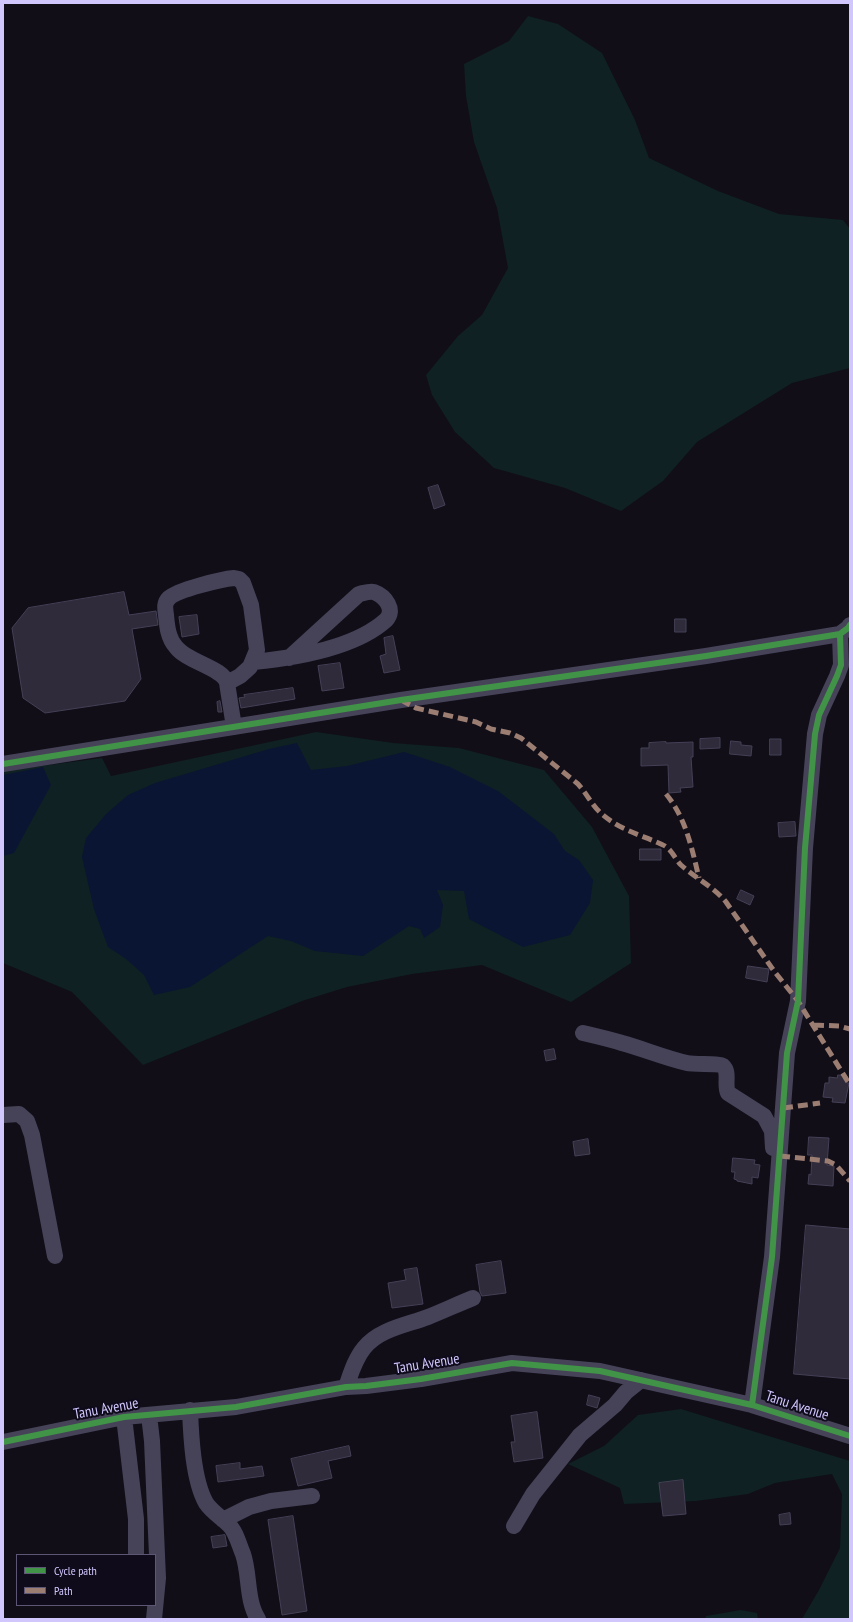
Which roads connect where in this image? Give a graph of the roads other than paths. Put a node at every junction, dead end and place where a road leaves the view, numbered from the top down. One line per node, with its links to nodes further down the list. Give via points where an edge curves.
1 (845, 629): 5 (street, via 706,656); 9 (street, via 838,676 820,715 815,734 805,848 798,1001 787,1053)
2 (289, 658): 2 (street, via 350,641 370,630 388,617 390,608 387,602 373,592 359,594); 3 (street)
3 (253, 662): 4 (street, via 244,672); 4 (street, via 257,647 251,605 247,591 239,579 226,579 178,592 169,598 165,606 167,626 175,646 193,661 220,673)
4 (227, 683): 5 (street)
5 (234, 727): 6 (street)
6 (3, 764)
7 (583, 1034): 9 (street, via 621,1042 686,1063 723,1066 728,1093 761,1113 768,1122)
8 (3, 1115): 10 (street, via 22,1116 30,1128)
9 (779, 1166): 14 (street, via 770,1272)
10 (55, 1256)
11 (473, 1298): 13 (street, via 393,1329 367,1344 355,1362)
12 (641, 1380): 13 (street, Tanu Avenue, via 600,1371 512,1363 421,1379); 14 (street, Tanu Avenue); 22 (street, via 580,1435 533,1494)
13 (346, 1387): 15 (street, Tanu Avenue, via 236,1407)
14 (752, 1405): 18 (street, Tanu Avenue)
15 (190, 1410): 16 (street, Tanu Avenue); 21 (street, via 192,1448 202,1493 210,1509)
16 (149, 1415): 17 (street, Tanu Avenue); 24 (street, via 158,1578)
17 (124, 1417): 19 (street, Tanu Avenue); 23 (street, via 136,1520)
18 (850, 1436)
19 (3, 1442)
20 (312, 1496): 21 (street, via 271,1501 249,1507)
21 (222, 1520): 27 (street, via 232,1528 243,1555 252,1605)
22 (514, 1526)
23 (136, 1554)
24 (156, 1598)
25 (155, 1606): 26 (street)
26 (154, 1619)
27 (258, 1619)

